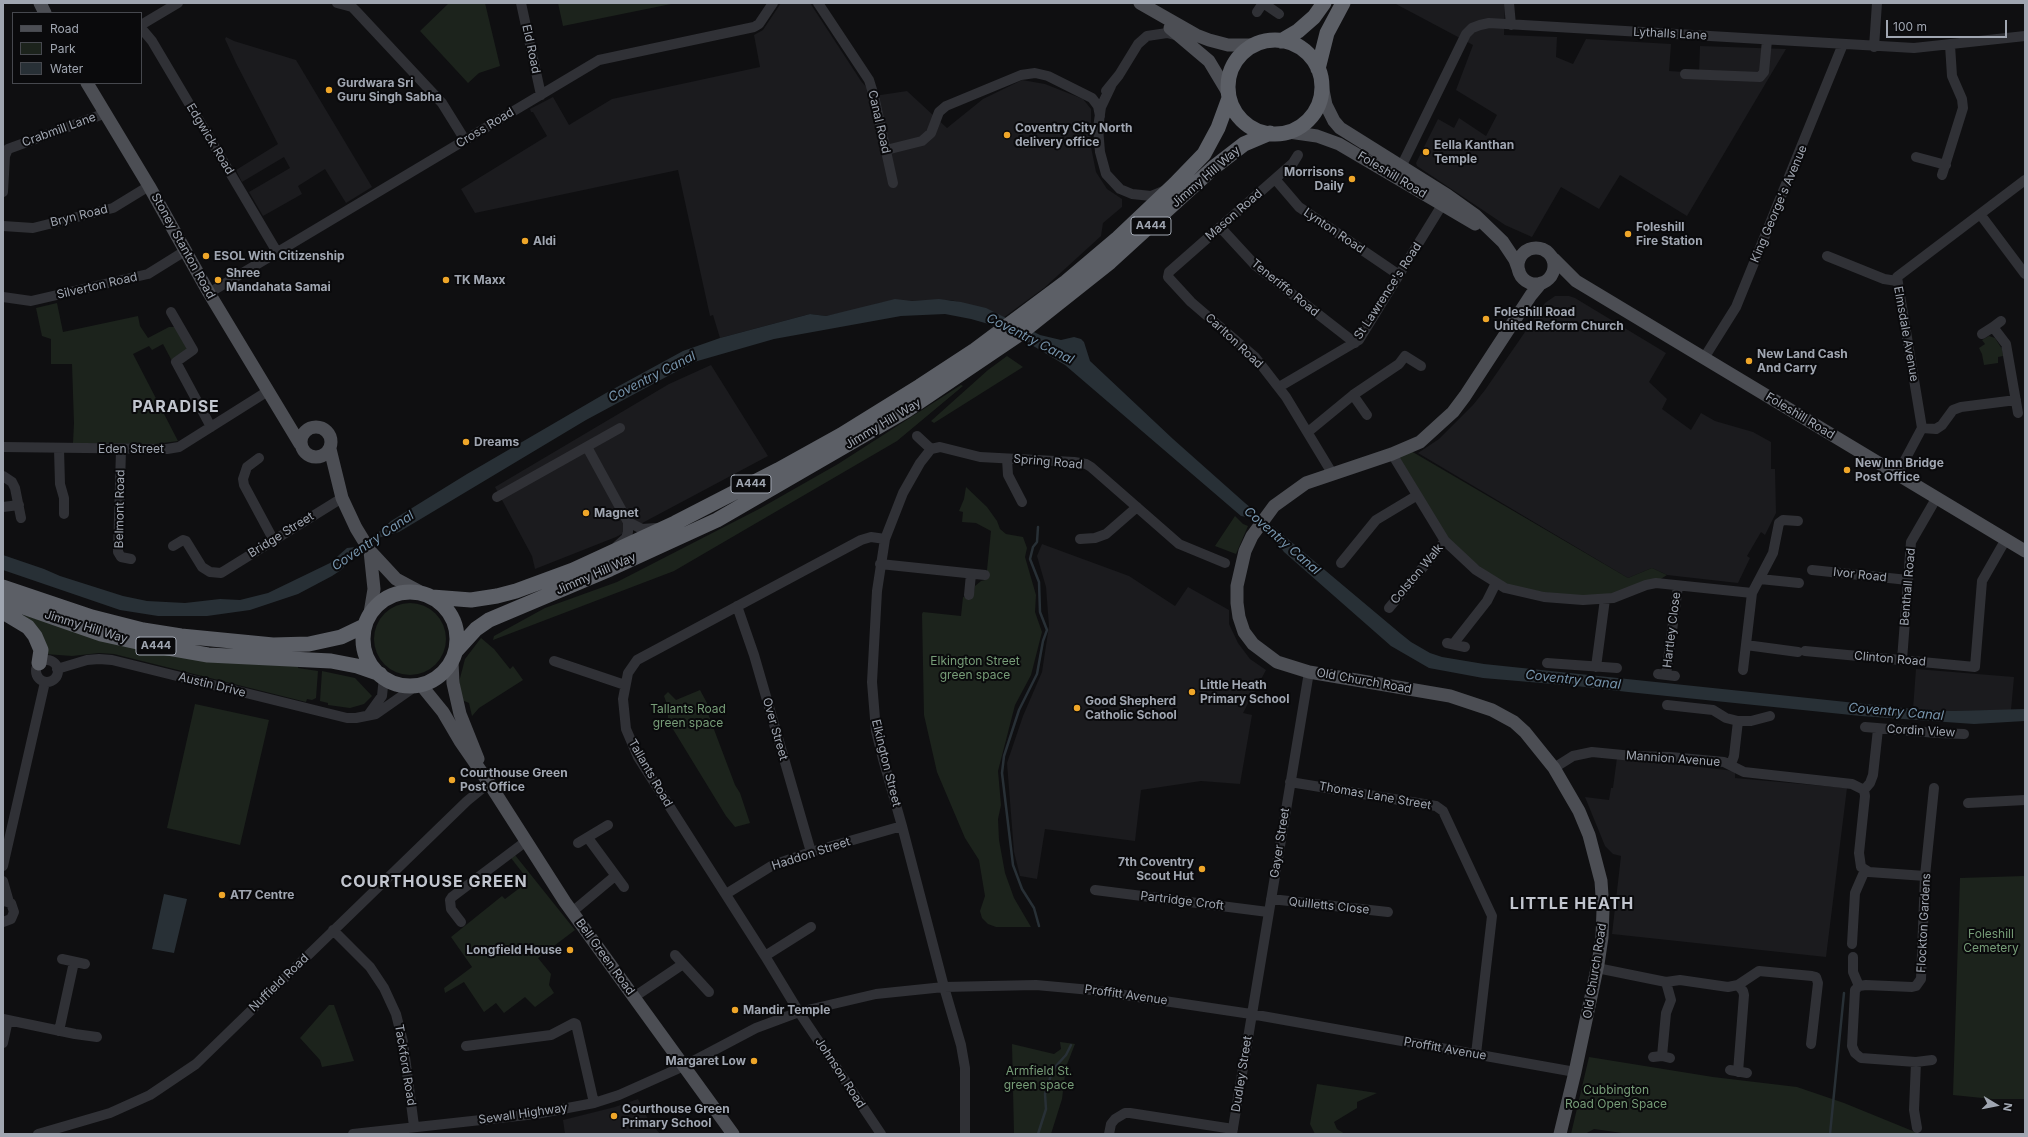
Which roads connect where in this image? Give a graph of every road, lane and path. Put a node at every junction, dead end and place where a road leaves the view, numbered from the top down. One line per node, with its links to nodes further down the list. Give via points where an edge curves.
1 (40, 3): 14 (main road)
2 (178, 3): 17 (street)
3 (337, 3): 13 (street)
4 (521, 3): 33 (street, Eld Road)
5 (773, 3): 33 (street, Cross Road, via 759,24 754,27 599,60)
6 (818, 3): 41 (street, Canal Road, via 869,80)
7 (1263, 3): 15 (street); 16 (street)
8 (1324, 3): 23 (highway, via 1298,31)
9 (1343, 3): 28 (highway, via 1327,33)
10 (1509, 3): 18 (street)
11 (1878, 3): 27 (street)
12 (1142, 4): 21 (main road); 25 (main road, via 1209,40 1228,45)
13 (354, 5): 40 (street, via 442,103)
14 (44, 12)
15 (1257, 12)
16 (1279, 14)
17 (142, 24)
18 (1512, 25): 22 (street, Lythalls Lane); 46 (street, Lythalls Lane, via 1480,25 1466,34)
19 (142, 29): 62 (street, Edgwick Road, via 152,41)
20 (2025, 36): 26 (street, Lythalls Lane)
21 (1182, 38): 32 (street, via 1167,33 1147,36 1138,44); 34 (main road, via 1213,66)
22 (1767, 40): 24 (street, Lythalls Lane); 29 (street, via 1764,72 1760,77)
23 (1281, 41): 25 (highway, via 1266,41); 28 (highway, via 1304,51)
24 (1843, 44): 27 (street, Lythalls Lane); 80 (street, King George's Avenue, via 1736,307)
25 (1255, 45): 34 (highway, via 1235,62 1229,76)
26 (1950, 45): 27 (street, Lythalls Lane, via 1914,48); 45 (street, via 1952,76 1963,108)
27 (1874, 46)
28 (1318, 69): 31 (highway)
29 (1685, 74)
30 (88, 84): 36 (main road, Stoney Stanton Road)
31 (1322, 85): 38 (highway, via 1318,104 1311,118); 46 (main road, Foleshill Road, via 1326,105 1340,128)
32 (1111, 86): 35 (street, via 1099,97); 37 (street, via 1104,98)
33 (541, 94): 40 (street, Cross Road)
34 (1228, 94): 39 (highway, via 1234,110 1245,122); 51 (highway, Jimmy Hill Way / A444, via 1210,144 1198,161)
35 (1092, 98): 37 (street, via 1097,103); 41 (street, via 1048,76 1035,73 1021,75 950,103 939,112 931,133 922,141)
36 (106, 113): 43 (street, Crabmill Lane, via 8,149); 52 (main road, Stoney Stanton Road)
37 (1100, 116): 51 (street, via 1101,161 1111,182 1127,192 1145,196 1162,192)
38 (1289, 132): 39 (highway); 54 (main road, Foleshill Road, via 1317,136 1339,144)
39 (1270, 133): 156 (highway, Jimmy Hill Way / A444, via 1244,144 1213,168 1126,248 1005,345 907,410 717,520 489,620 476,629)
40 (465, 140): 62 (street, Cross Road)
41 (886, 150): 50 (street, Canal Road)
42 (1298, 155): 48 (street, Mason Road)
43 (4, 156): 53 (street, Crabmill Lane)
44 (1916, 157): 45 (street)
45 (1946, 165): 47 (street)
46 (1401, 167): 58 (main road, Foleshill Road, via 1475,215)
47 (1942, 175)
48 (1275, 179): 57 (street, Mason Road); 68 (street, Lynton Road, via 1299,207)
49 (2025, 180): 55 (street, Elmsdale Avenue)
50 (893, 183)
51 (1175, 184): 122 (highway, Jimmy Hill Way / A444, via 1092,262 989,340 841,435)
52 (149, 186): 56 (street, Bryn Road, via 113,208 33,228); 61 (main road, Stoney Stanton Road)
53 (3, 192)
54 (1442, 205): 58 (main road, Foleshill Road); 68 (street, St Lawrence's Road)
55 (1980, 214): 67 (street); 70 (street, Elmsdale Avenue, via 1899,274)
56 (3, 226)
57 (1220, 227): 66 (street, Mason Road); 79 (street, Teneriffe Road, via 1255,266)
58 (1490, 231): 59 (main road, Foleshill Road)
59 (1502, 242): 60 (main road, Foleshill Road); 65 (main road, Foleshill Road)
60 (1527, 250): 64 (main road, via 1539,247 1545,249); 65 (main road, via 1519,261)
61 (186, 251): 72 (main road, Stoney Stanton Road); 73 (street, Silverton Road, via 148,274 31,300)
62 (277, 252): 72 (street, Cross Road)
63 (1827, 256): 70 (street, via 1884,279)
64 (1554, 260): 69 (main road, Foleshill Road); 71 (main road, via 1551,277)
65 (1520, 272): 71 (main road, via 1527,281); 74 (main road, Old Church Road, via 1523,294)
66 (1168, 274): 82 (street, Carlton Road, via 1191,302 1255,357)
67 (2025, 274)
68 (1399, 275): 79 (street, St Lawrence's Road)
69 (1576, 281): 71 (main road); 80 (main road, Foleshill Road)
70 (1897, 281): 92 (street, Elmsdale Avenue)
71 (1542, 283): 74 (main road, Old Church Road)
72 (209, 293): 83 (main road, Stoney Stanton Road)
73 (3, 297)
74 (1520, 311): 102 (main road, Old Church Road, via 1453,412 1420,442)
75 (171, 312): 89 (street, via 193,350 176,362)
76 (2002, 321): 77 (street)
77 (1992, 327): 78 (street); 85 (street, via 2008,349)
78 (1982, 334)
79 (1355, 343): 82 (street, St Lawrence's Road)
80 (1704, 358): 107 (main road, Foleshill Road)
81 (1421, 366): 84 (street, via 1405,356 1399,364)
82 (1279, 387): 93 (street, Carlton Road)
83 (268, 391): 86 (main road, Stoney Stanton Road); 89 (street, Eden Street)
84 (1353, 395): 88 (street); 93 (street)
85 (2016, 400): 87 (street); 92 (street, via 1961,407 1953,410 1936,429)
86 (278, 409): 90 (main road, Stoney Stanton Road, via 290,418); 95 (main road, Stoney Stanton Road)
87 (2018, 413)
88 (1367, 415)
89 (211, 427): 100 (street, Eden Street, via 179,447)
90 (312, 427): 95 (main road, via 303,433); 99 (main road, via 319,426 327,432 330,437)
91 (620, 428): 97 (street)
92 (1922, 428): 107 (street)
93 (1308, 432): 106 (street, Carlton Road)
94 (917, 436): 101 (street)
95 (300, 444): 104 (main road, via 304,452)
96 (3, 447): 98 (street, Eden Street)
97 (587, 447): 113 (street); 121 (street)
98 (59, 449): 100 (street, Eden Street); 118 (street)
99 (330, 449): 104 (main road, via 325,455); 109 (main road)
100 (121, 450): 131 (street, Belmont Road, via 118,552 121,557)
101 (931, 450): 105 (street, Spring Road, via 940,447 980,457); 125 (street, Elkington Street, via 920,463 903,493)
102 (1392, 454): 106 (main road, Old Church Road); 110 (street)
103 (259, 458): 124 (street, via 247,468 243,479 244,486)
104 (315, 458): 109 (main road, via 327,469)
105 (1007, 459): 114 (street, via 1008,475); 117 (street, Spring Road, via 1086,464)
106 (1332, 473): 165 (main road, Old Church Road, via 1306,483 1284,498 1262,519 1242,561 1237,595 1239,618 1244,632 1253,644 1276,662)
107 (1898, 474): 111 (main road, Foleshill Road)
108 (3, 476): 115 (street, via 12,482)
109 (338, 485): 112 (main road)
110 (1416, 496): 127 (street); 133 (street, via 1376,520)
111 (1937, 497): 126 (main road, Foleshill Road); 140 (street, Benthall Road, via 1912,538)
112 (342, 498): 124 (street, Bridge Street); 130 (main road)
113 (498, 498)
114 (1022, 502)
115 (19, 505): 116 (street); 119 (street)
116 (3, 507)
117 (1137, 507): 123 (street, via 1106,534 1095,538); 132 (street, Spring Road, via 1179,544)
118 (64, 514)
119 (21, 518)
120 (1798, 521): 139 (street, via 1783,520 1779,524 1773,553)
121 (628, 522): 122 (street, Jimmy Hill Way, via 642,529 652,530); 135 (street, Jimmy Hill Way, via 628,532 620,544)
122 (675, 523): 135 (highway, Jimmy Hill Way / A444)
123 (1080, 538)
124 (273, 539): 128 (street, Bridge Street, via 221,573 210,572 202,567 186,541)
125 (885, 539): 134 (street, Elkington Street); 150 (street, Tallants Road, via 871,537 861,540)
126 (2006, 539): 129 (main road, Foleshill Road); 157 (street, Clinton Road, via 1982,581 1975,667)
127 (1445, 541): 141 (street, via 1468,564); 151 (street, Colston Walk)
128 (172, 546)
129 (2025, 550)
130 (370, 551): 147 (main road, via 396,579); 153 (main road, via 374,588)
131 (131, 559)
132 (1225, 563)
133 (1341, 563)
134 (880, 564): 137 (street); 187 (street, Elkington Street, via 873,647 874,712 883,760)
135 (573, 570): 147 (highway, Jimmy Hill Way / A444, via 497,596 471,600)
136 (1812, 570): 140 (street, Ivor Road)
137 (971, 574): 138 (street); 146 (street)
138 (985, 575)
139 (1760, 579): 142 (street); 145 (street)
140 (1908, 580): 157 (street, Benthall Road)
141 (1496, 583): 148 (street, via 1515,591 1544,597); 155 (street, via 1491,595 1451,643)
142 (1799, 583)
143 (3, 586): 153 (highway, Jimmy Hill Way / A444, via 92,617 143,630 214,640 309,644 341,637)
144 (1678, 586): 145 (street); 148 (street, via 1650,584); 166 (street, Hartley Close)
145 (1752, 593): 154 (street)
146 (969, 595)
147 (428, 596): 153 (highway, via 406,592 396,595 379,604); 156 (highway, via 446,608 451,616 457,640)
148 (1605, 599): 161 (street)
149 (3, 600): 167 (highway, Jimmy Hill Way / A444, via 101,634 150,646 208,655 314,660 357,666)
150 (737, 606): 169 (street, Tallants Road, via 637,660 631,667); 191 (street, Over Street, via 754,654)
151 (1389, 608)
152 (3, 612): 159 (highway, via 28,627 35,636 41,650)
153 (367, 620): 167 (highway, via 364,648 372,665)
154 (1746, 645): 157 (street, Clinton Road); 164 (street)
155 (1465, 647)
156 (454, 657): 170 (highway, via 439,677); 180 (main road, Bell Green Road, via 453,683 460,714)
157 (1902, 660)
158 (554, 661): 169 (street)
159 (39, 663): 163 (street, via 51,661); 168 (street, via 36,675)
160 (1547, 663): 161 (street)
161 (1596, 667): 162 (street)
162 (1617, 668)
163 (57, 669): 168 (street, via 54,679); 172 (street, Austin Drive, via 87,660 112,660 335,715 356,718)
164 (1743, 670)
165 (1309, 672): 179 (main road, Old Church Road, via 1450,696 1492,710 1526,732); 181 (street, Gayer Street)
166 (1667, 675)
167 (382, 676): 170 (highway, via 395,684); 172 (street, via 382,696)
168 (45, 682): 192 (street)
169 (625, 684): 199 (street, Tallants Road, via 622,699 623,716 631,743)
170 (418, 686): 172 (street, Austin Drive, via 384,709); 180 (main road, Bell Green Road, via 437,702)
171 (1667, 705): 174 (street, via 1713,710 1726,718)
172 (368, 715)
173 (1770, 716): 174 (street)
174 (1738, 721): 178 (street)
175 (1865, 727): 176 (street, Cordin View)
176 (1878, 729): 177 (street, Cordin View); 183 (street, Cordin View, via 1874,775)
177 (1964, 734)
178 (1731, 764): 179 (street, Mannion Avenue, via 1709,760 1592,752 1573,756); 183 (street, Mannion Avenue, via 1744,772 1852,784)
179 (1554, 768): 217 (main road, Old Church Road, via 1583,819 1598,866 1603,895 1603,923)
180 (486, 779): 189 (main road, Bell Green Road); 208 (street, Nuffield Road, via 467,801)
181 (1290, 782): 200 (street, Gayer Street); 232 (street, Thomas Lane Street, via 1436,806 1443,811 1492,916)
182 (1934, 788): 195 (street, Flockton Gardens)
183 (1864, 790): 193 (street, via 1859,860)
184 (2025, 800): 185 (street)
185 (1968, 803)
186 (608, 825): 188 (street)
187 (902, 826): 191 (street, Haddon Street); 221 (street, Elkington Street)
188 (588, 838): 190 (street); 194 (street)
189 (525, 842): 202 (main road, Bell Green Road); 206 (street, via 452,897 451,909)
190 (578, 844)
191 (811, 852): 199 (street, Haddon Street, via 773,865)
192 (3, 866)
193 (1865, 870): 195 (street); 209 (street, via 1855,893)
194 (615, 876): 197 (street); 202 (street)
195 (1925, 876): 220 (street, Flockton Gardens, via 1919,983 1912,987)
196 (3, 881): 201 (street)
197 (624, 888)
198 (1095, 890): 203 (street, Partridge Croft)
199 (726, 894): 211 (street, Tallants Road)
200 (1271, 899): 203 (street, Gayer Street); 204 (street, Quilletts Close)
201 (6, 901): 205 (street, via 14,908 14,914 11,919)
202 (572, 912): 223 (main road, Bell Green Road)
203 (1268, 912): 225 (street, Gayer Street)
204 (1388, 912)
205 (3, 922)
206 (461, 922)
207 (811, 927): 211 (street)
208 (333, 930): 240 (street, Tackford Road, via 370,967 384,988 396,1014 403,1042); 243 (street, Nuffield Road, via 196,1064 180,1076 137,1102 110,1113)
209 (1852, 944)
210 (675, 954): 216 (street)
211 (765, 956): 224 (street, Tallants Road)
212 (1853, 957): 220 (street, via 1853,972)
213 (62, 959): 214 (street)
214 (74, 962): 215 (street); 227 (street)
215 (85, 964)
216 (683, 964): 222 (street); 223 (street)
217 (1597, 968): 218 (street); 237 (main road, Old Church Road)
218 (1666, 982): 219 (street, via 1680,980 1728,987); 233 (street, via 1670,1000 1666,1013)
219 (1738, 985): 230 (street, via 1763,970 1816,977 1818,982); 238 (street, via 1744,995)
220 (1859, 986): 235 (street, via 1854,996 1852,1046 1855,1053 1861,1058)
221 (944, 987): 224 (street, Proffitt Avenue, via 876,994); 225 (street, Proffitt Avenue, via 1064,987); 247 (street, Elkington Street, via 963,1055)
222 (709, 992)
223 (634, 997): 236 (main road, Bell Green Road)
224 (799, 1012): 236 (street, Proffitt Avenue, via 756,1028); 246 (street, Johnson Road)
225 (1251, 1014): 232 (street, Proffitt Avenue); 242 (street, Dudley Street)
226 (5, 1020): 227 (street); 229 (street)
227 (59, 1031): 228 (street)
228 (97, 1037)
229 (3, 1042)
230 (1811, 1044)
231 (466, 1046): 239 (street, via 552,1035 574,1023)
232 (1476, 1054): 237 (street, Proffitt Avenue)
233 (1662, 1057)
234 (1932, 1060): 235 (street)
235 (1916, 1062): 241 (street, via 1914,1110)
236 (684, 1066): 239 (street, Sewall Highway, via 619,1095); 245 (main road, Bell Green Road)
237 (1576, 1072): 249 (main road, Old Church Road)
238 (1738, 1072)
239 (594, 1103): 240 (street, Sewall Highway, via 536,1114)
240 (414, 1126): 244 (street, Sewall Highway)
241 (1917, 1128)
242 (1233, 1132): 248 (street, via 1125,1113 1114,1119)
243 (38, 1134)
244 (353, 1134)
245 (733, 1134)
246 (881, 1134)
247 (965, 1134)
248 (1109, 1134)
249 (1560, 1134)

